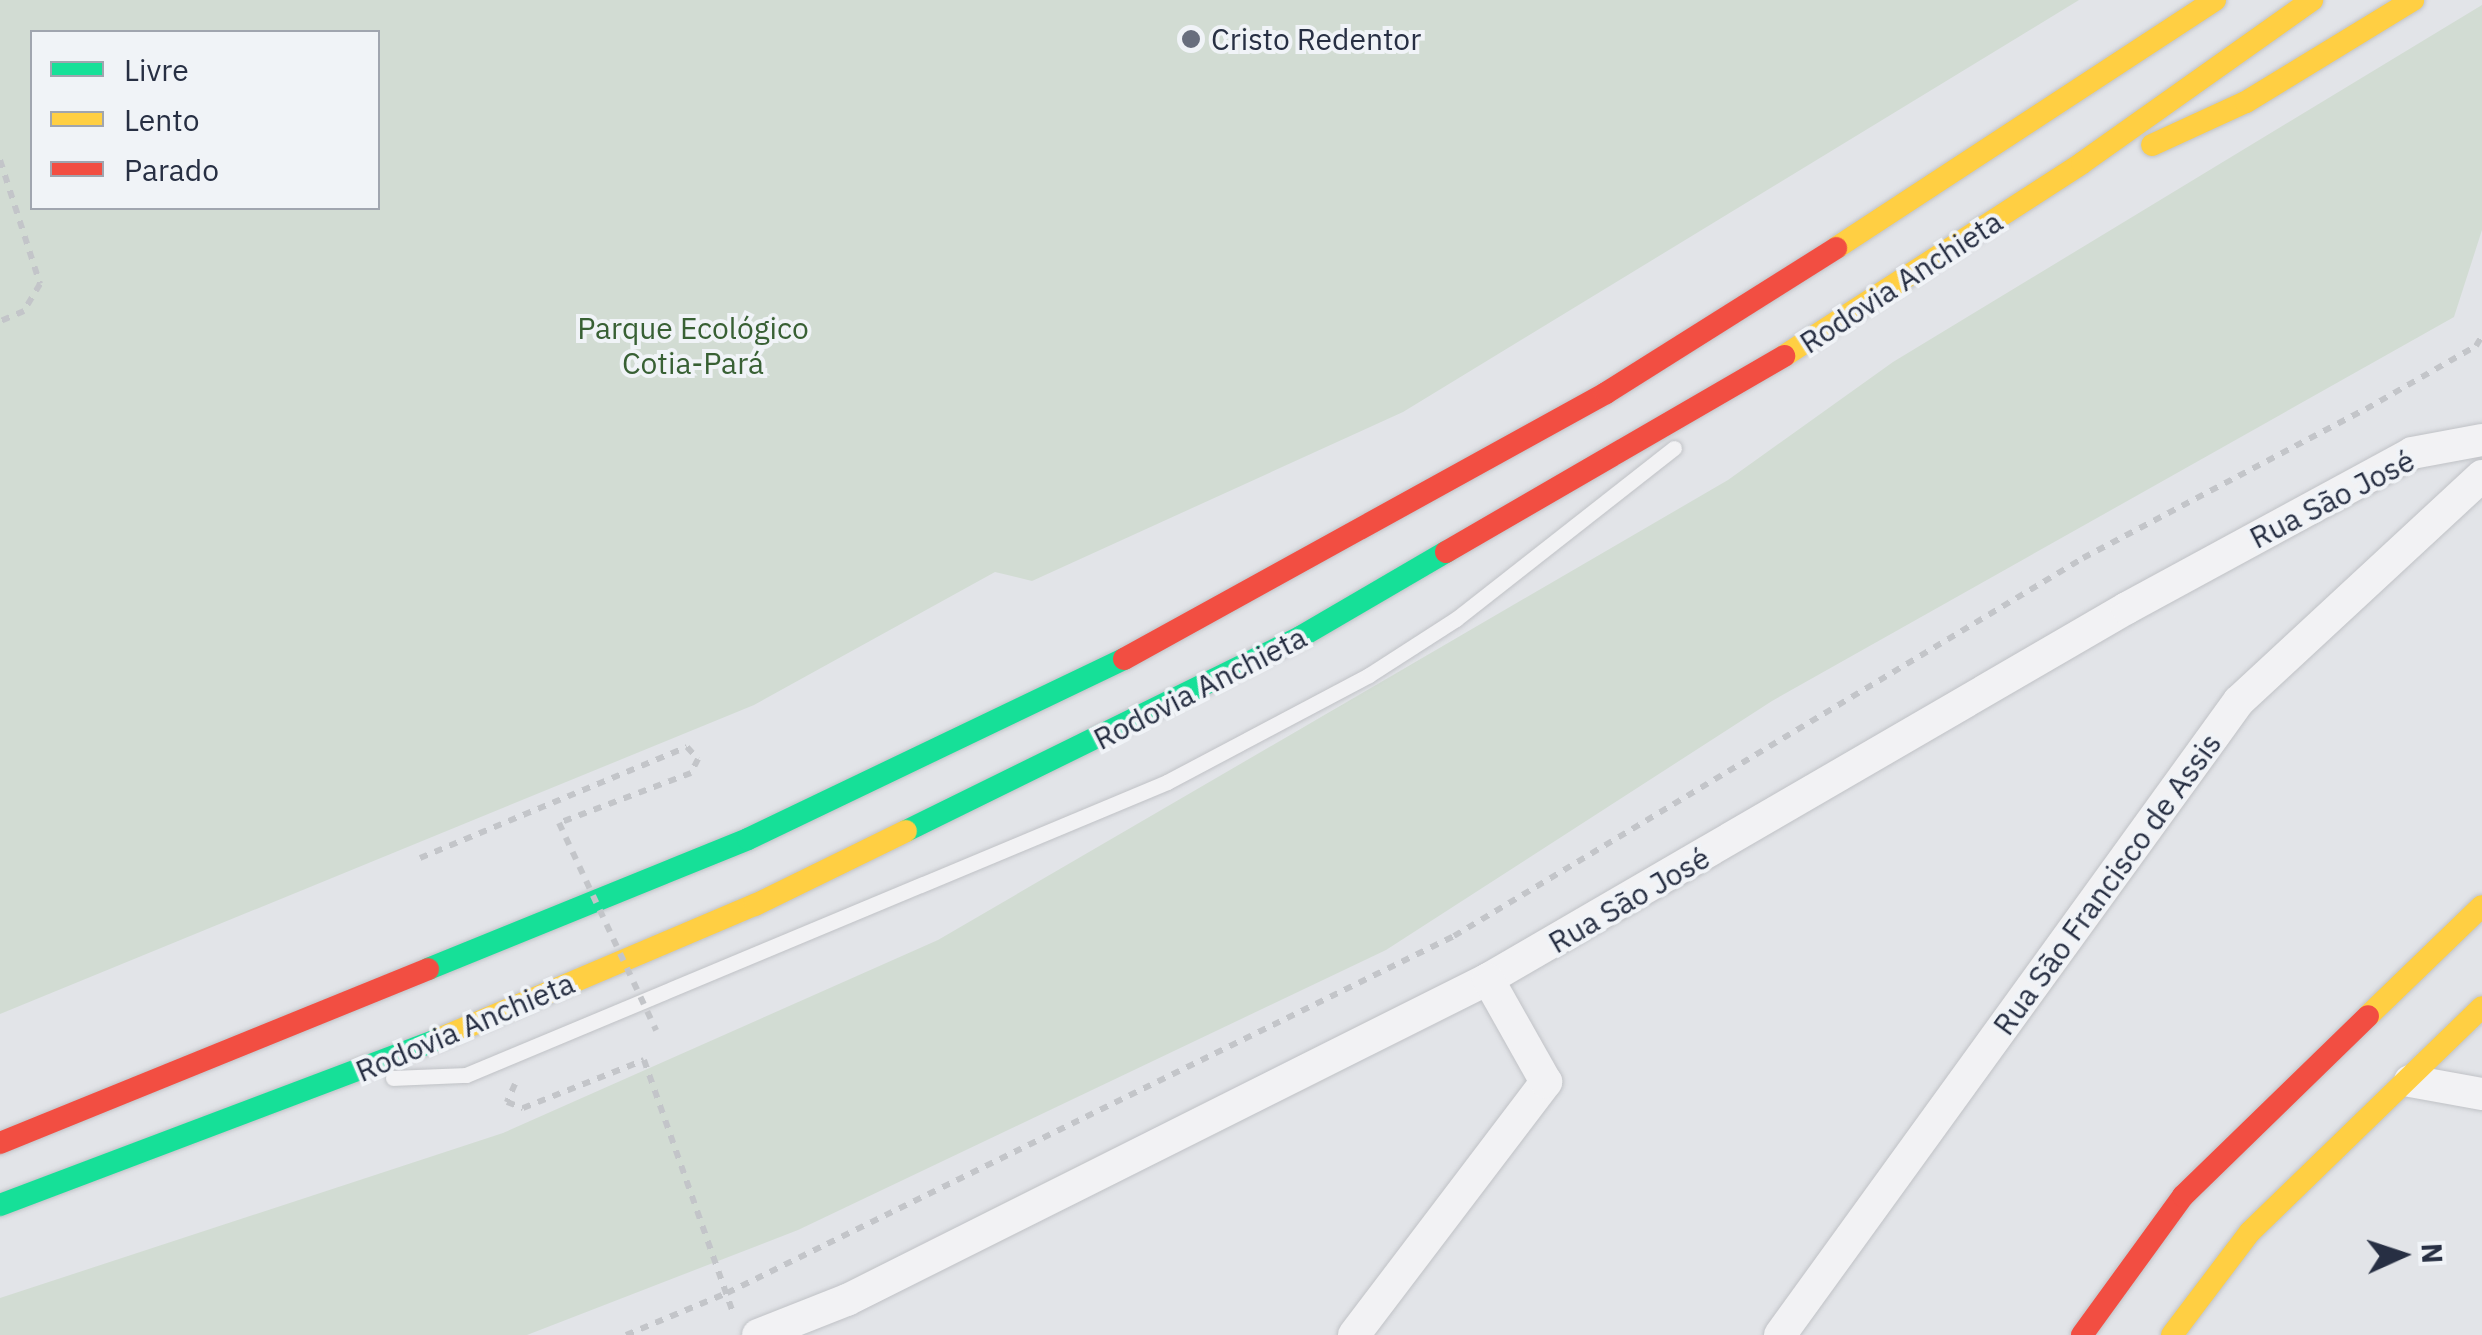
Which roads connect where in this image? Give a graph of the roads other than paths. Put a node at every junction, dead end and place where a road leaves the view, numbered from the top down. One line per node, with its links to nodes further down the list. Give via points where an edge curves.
1 (2215, 0): 16 (main road, Rodovia Anchieta, via 2060,107 1606,393 1308,563 1009,720 730,847)
2 (2312, 0): 4 (main road, Rodovia Anchieta)
3 (2413, 0): 4 (main road, via 2246,102 2166,141)
4 (2082, 163): 5 (main road, Rodovia Anchieta)
5 (1797, 350): 6 (lane); 13 (main road, Rodovia Anchieta, via 1302,636 1042,770 755,906)
6 (1705, 424)
7 (1689, 436): 13 (lane, via 1456,619 1369,675 1168,782 466,1075 419,1082)
8 (2482, 440): 11 (street, Rua São José, via 2412,453 2127,608)
9 (2482, 476): 22 (street, Rua São Francisco de Assis, via 2239,702)
10 (2482, 906): 23 (main road, via 2183,1196)
11 (1488, 979): 18 (street, Rua São José); 21 (street, via 1546,1082)
12 (2482, 1007): 14 (main road)
13 (354, 1074): 17 (main road, Rodovia Anchieta)
14 (2410, 1080): 15 (street); 24 (main road, via 2250,1232)
15 (2482, 1094)
16 (0, 1142)
17 (0, 1205)
18 (847, 1300): 19 (street, Rua São José); 20 (street)
19 (747, 1328)
20 (822, 1335)
21 (1354, 1335)
22 (1780, 1335)
23 (2082, 1335)
24 (2172, 1335)

